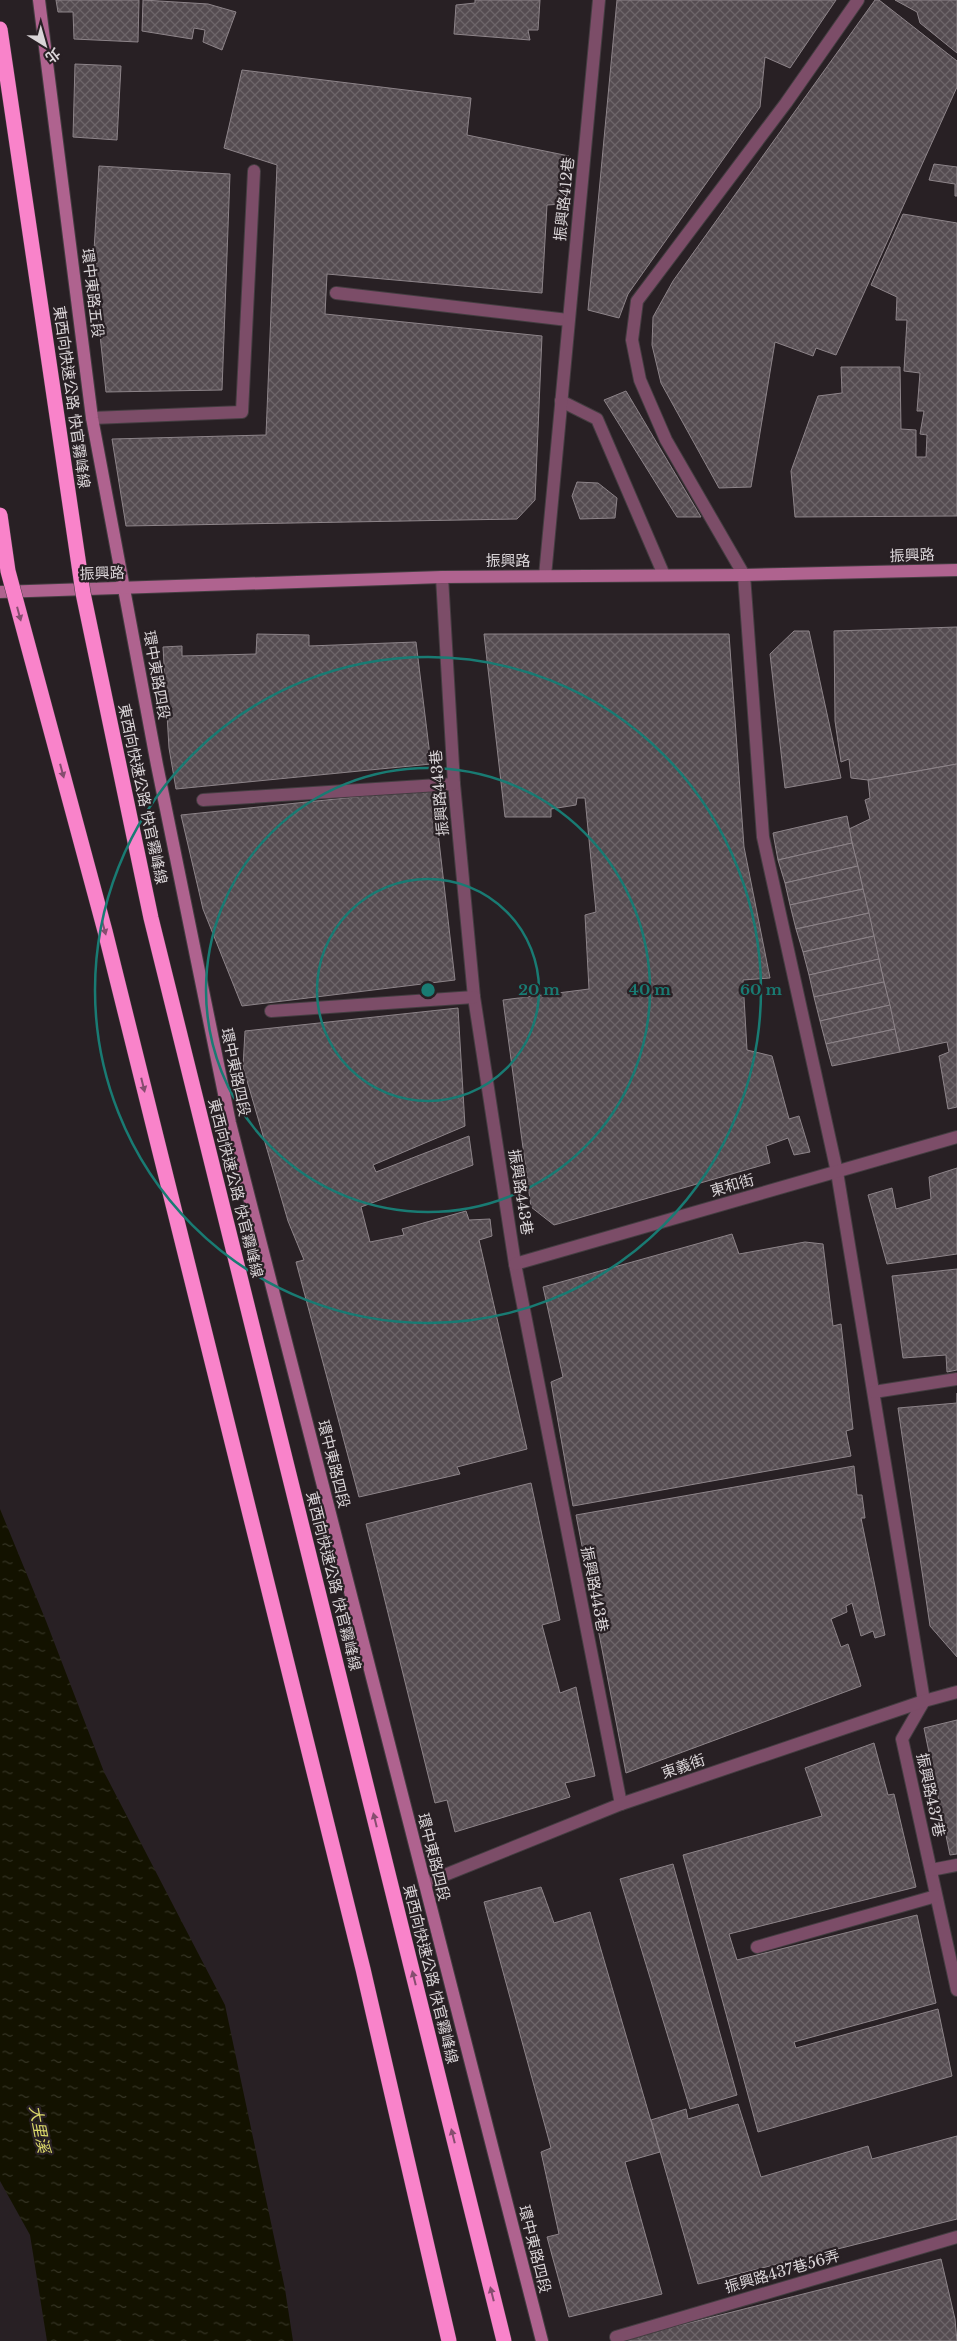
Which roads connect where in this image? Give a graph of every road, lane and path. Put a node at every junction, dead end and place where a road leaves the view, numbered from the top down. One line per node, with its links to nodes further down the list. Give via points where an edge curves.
1 (39, 0): 9 (street, 環中東路五段)
2 (599, 0): 7 (street, 振興路412巷)
3 (858, 0): 14 (street, via 786,103 637,301 632,340 640,380 666,440)
4 (0, 29): 39 (highway, 東西向快速公路 快官霧峰線, one-way to 4, bridge, via 151,918 83,593)
5 (254, 171): 9 (street, via 242,412)
6 (336, 293): 7 (street)
7 (568, 320): 8 (street, 振興路412巷)
8 (561, 401): 12 (street, via 597,420); 13 (street, 振興路412巷)
9 (92, 418): 16 (street, 環中東路五段)
10 (0, 515): 38 (highway, one-way to 38, bridge, via 8,570 110,950 363,1969)
11 (957, 570): 14 (street, 振興路)
12 (664, 575): 13 (street, 振興路); 14 (street, 振興路)
13 (545, 576): 15 (street, 振興路)
14 (744, 576): 23 (street, via 763,837)
15 (442, 577): 16 (street, 振興路); 18 (street, 振興路443巷)
16 (125, 589): 17 (street, 振興路); 32 (street, 環中東路四段, via 159,775 230,1123)
17 (0, 592)
18 (454, 784): 19 (street); 20 (street, 振興路443巷)
19 (203, 800)
20 (474, 998): 21 (street); 24 (street, 振興路443巷)
21 (271, 1012)
22 (957, 1137): 23 (street, 東和街)
23 (838, 1172): 24 (street, 東和街); 26 (street)
24 (515, 1264): 29 (street, 振興路443巷)
25 (957, 1379): 26 (street)
26 (874, 1392): 28 (street)
27 (957, 1692): 28 (street, 東義街)
28 (924, 1701): 29 (street, 東義街); 31 (street, 振興路437巷, via 902,1739)
29 (621, 1804): 32 (street, 東義街)
30 (957, 1866): 31 (street)
31 (931, 1870): 33 (street, 振興路437巷)
32 (424, 1883): 40 (street, 環中東路四段)
33 (936, 1896): 34 (street); 35 (street, 振興路437巷)
34 (757, 1946)
35 (957, 1990)
36 (957, 2237): 37 (street, 振興路437巷56弄)
37 (616, 2337)
38 (449, 2341)
39 (504, 2341)
40 (542, 2341)

